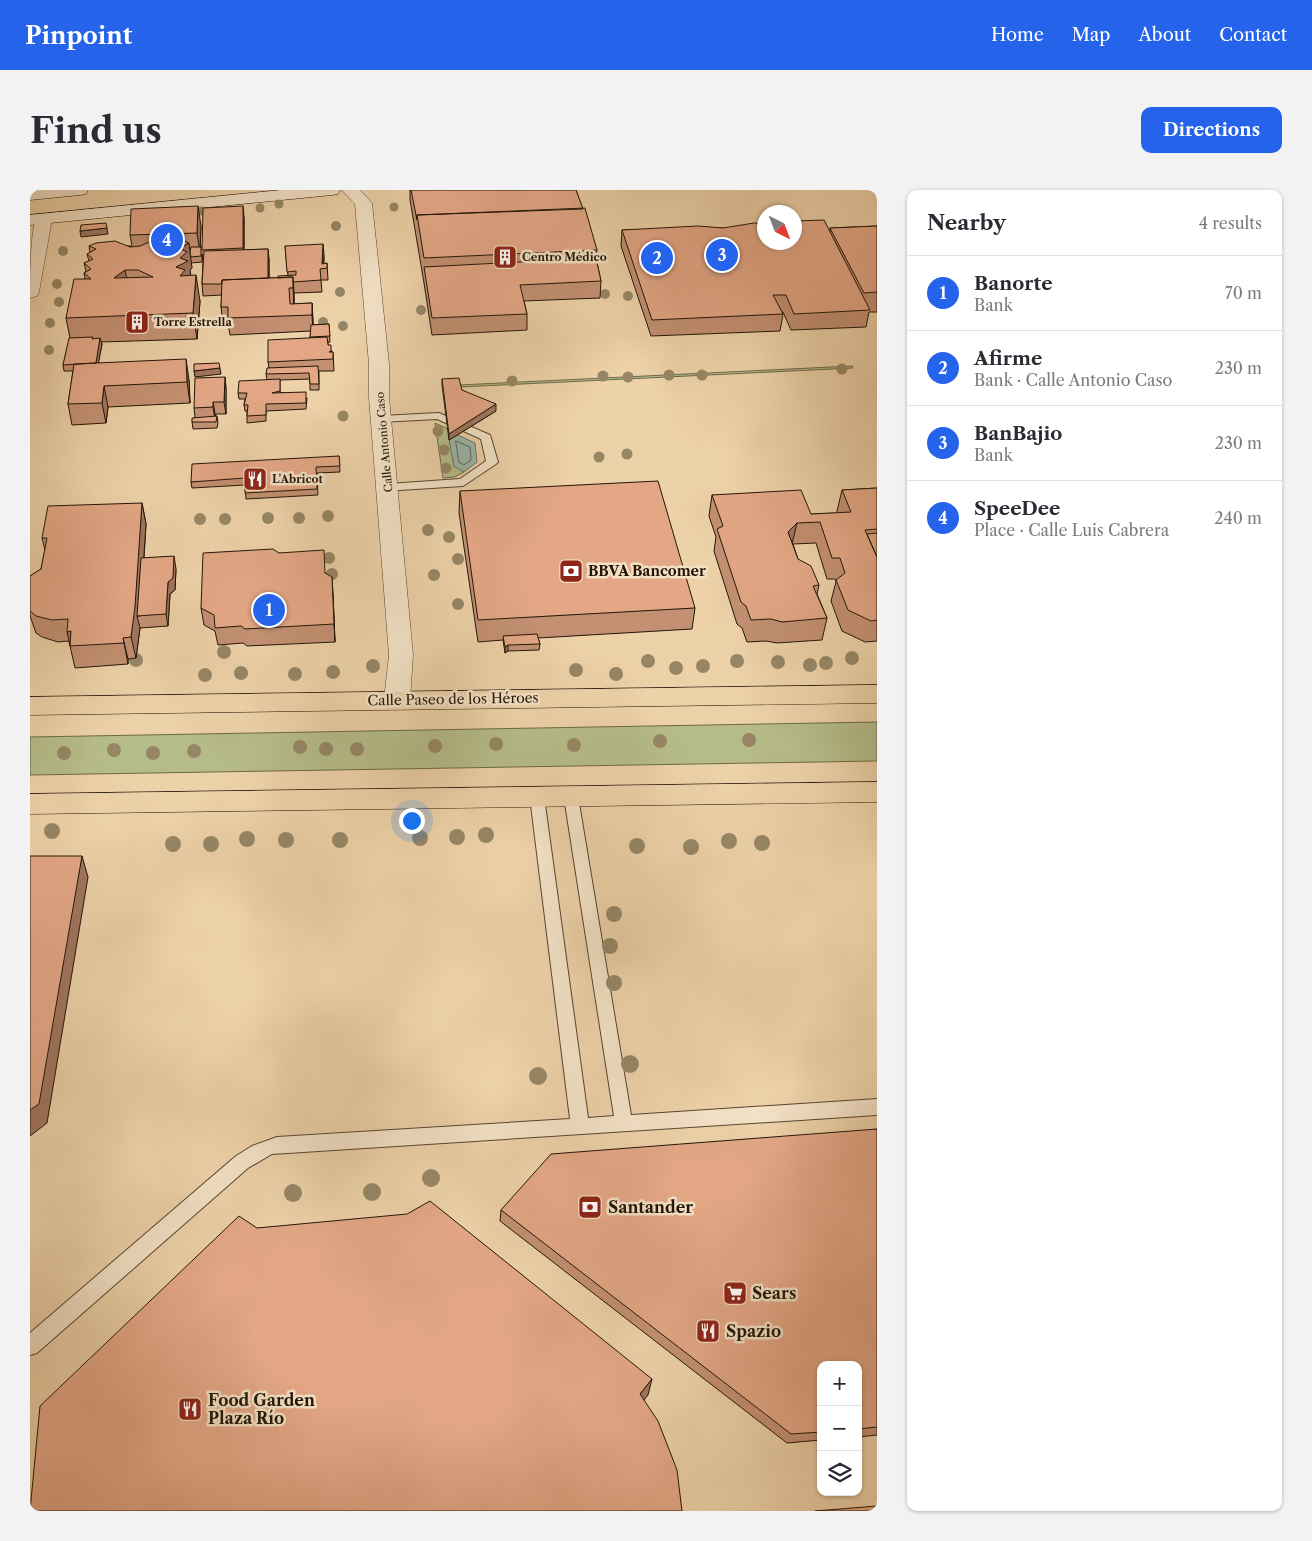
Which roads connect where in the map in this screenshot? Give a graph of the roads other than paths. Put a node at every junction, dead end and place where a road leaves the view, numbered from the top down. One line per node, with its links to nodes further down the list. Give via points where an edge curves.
1 (80, 190): 4 (street)
2 (332, 190): 6 (street)
3 (350, 190): 8 (street, Calle Antonio Caso, via 363,203 379,364)
4 (54, 191): 5 (street)
5 (30, 195)
6 (36, 220): 7 (street)
7 (30, 292)
8 (381, 419): 9 (street, Calle Antonio Caso); 9 (lane, via 439,416 486,437 492,462 463,482)
9 (388, 488): 11 (street, Calle Antonio Caso, via 401,655)
10 (877, 694): 11 (main road, Calle Paseo de los Héroes)
11 (397, 700): 12 (main road, Calle Paseo de los Héroes)
12 (30, 706)
13 (877, 792): 15 (main road)
14 (537, 797): 15 (main road); 16 (main road); 19 (lane)
15 (571, 797): 18 (lane)
16 (30, 804)
17 (877, 1107): 18 (lane)
18 (624, 1123): 19 (lane)
19 (580, 1126): 20 (lane, via 265,1148 251,1154)
20 (30, 1346)

